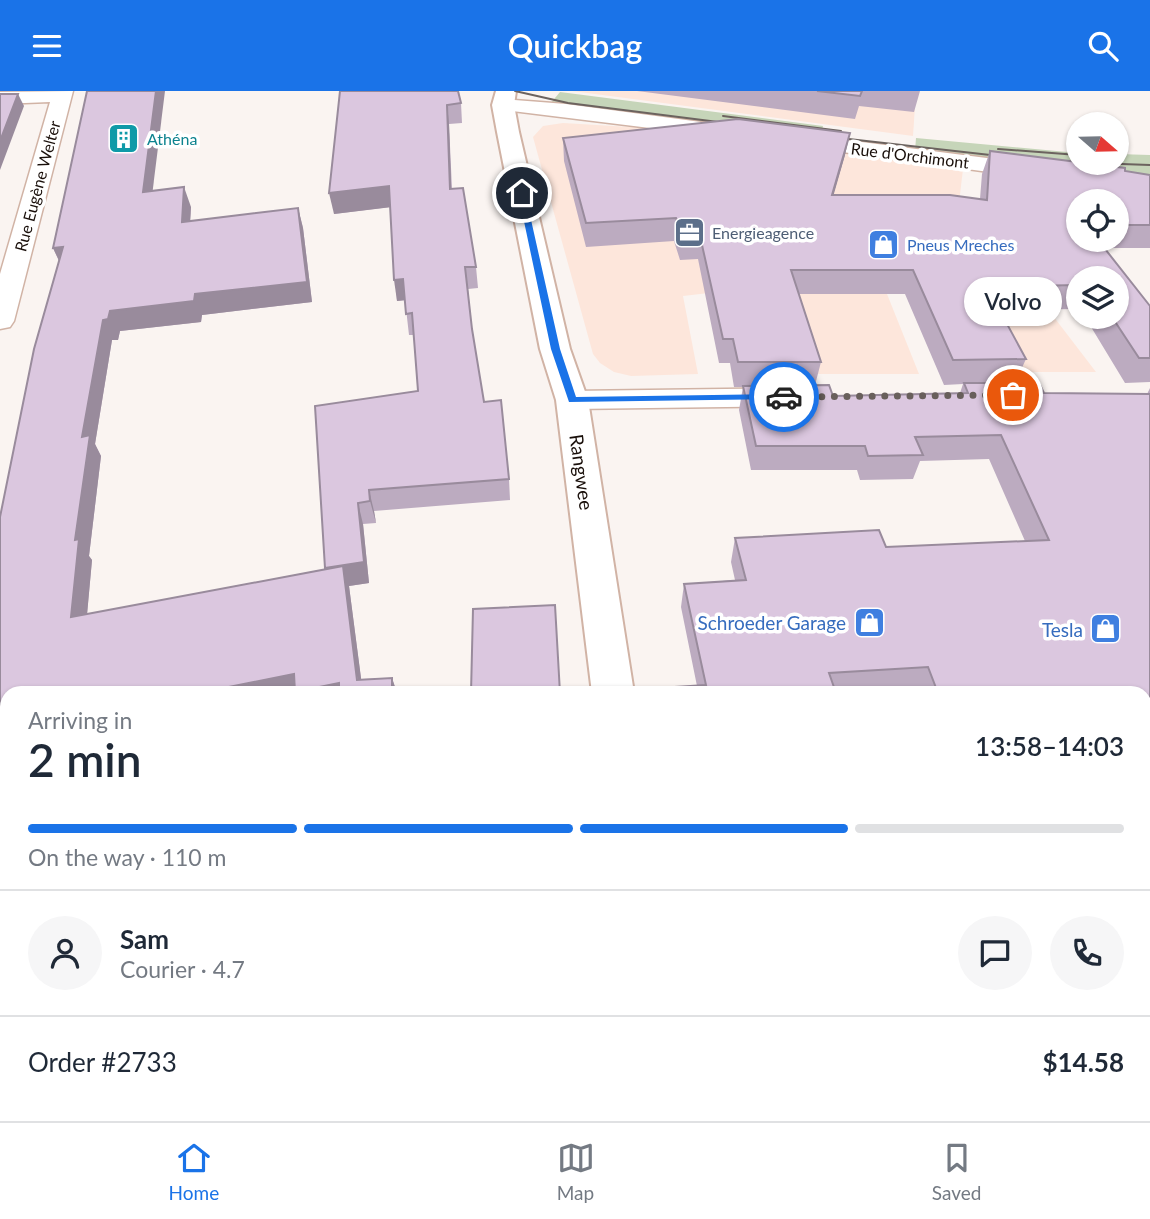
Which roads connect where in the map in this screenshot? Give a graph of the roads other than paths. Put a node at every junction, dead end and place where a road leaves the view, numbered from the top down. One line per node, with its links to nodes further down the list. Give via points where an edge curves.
1 (62, 93): 2 (street); 7 (street, Rue Eugène Welter)
2 (0, 98)
3 (504, 98): 4 (street); 9 (street, Rangwee, via 555,349)
4 (756, 135)
5 (782, 138): 6 (street, Rue d'Orchimont)
6 (1053, 174)
7 (0, 321)
8 (822, 397): 9 (street)
9 (572, 400): 10 (street, Rangwee)
10 (612, 686)

